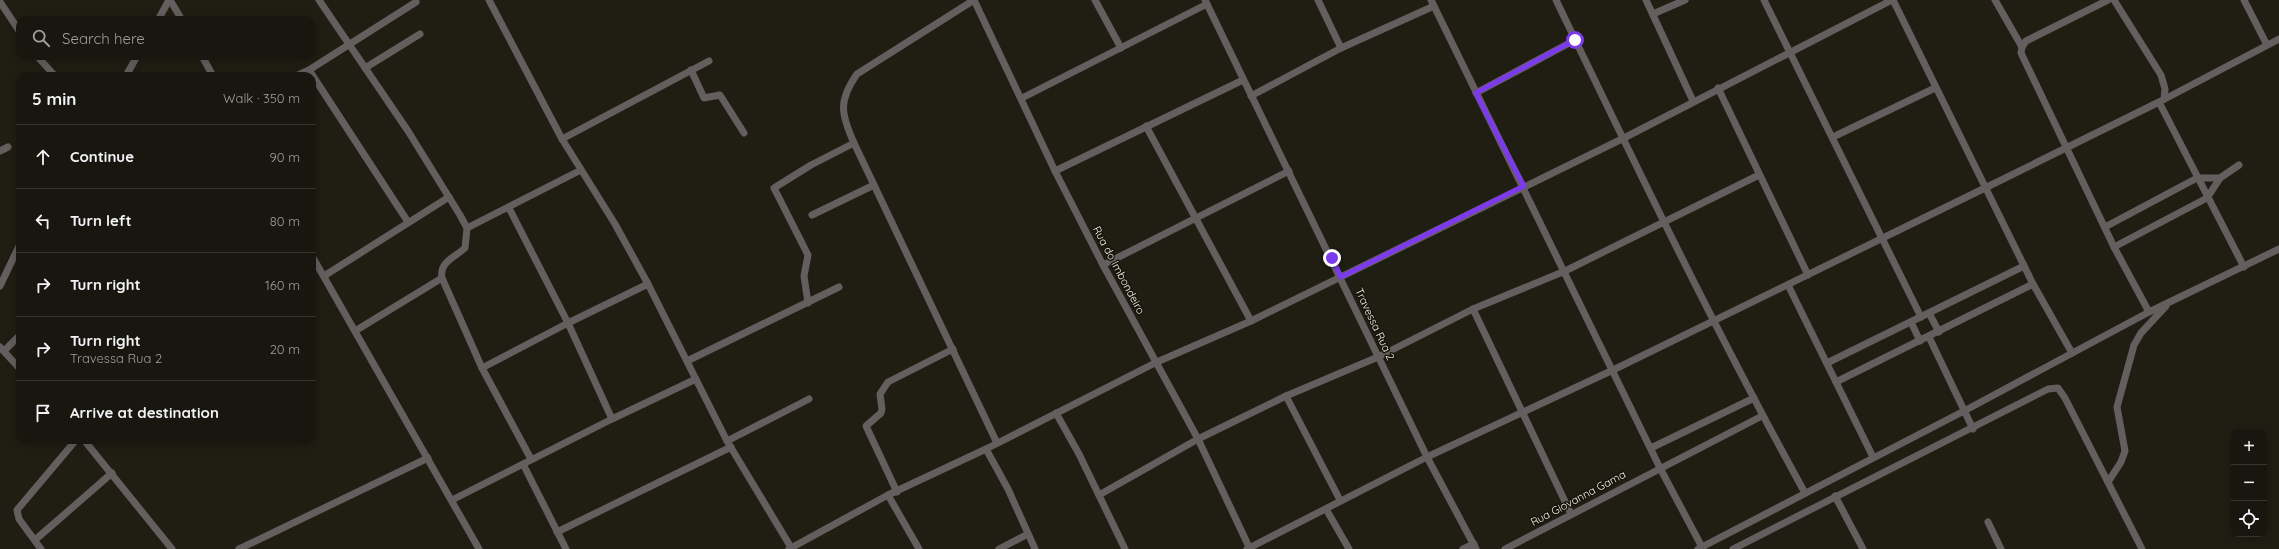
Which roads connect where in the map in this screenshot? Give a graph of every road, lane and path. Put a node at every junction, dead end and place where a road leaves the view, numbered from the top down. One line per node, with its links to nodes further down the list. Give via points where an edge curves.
1 (170, 0): 21 (street); 22 (street)
2 (489, 0): 57 (street)
3 (974, 0): 50 (street, Rua do Imbondeiro); 58 (street, via 857,74 846,93 843,106 844,117)
4 (1095, 0): 30 (street)
5 (1318, 0): 31 (street)
6 (1556, 0): 26 (street)
7 (1646, 0): 20 (street)
8 (1685, 0): 20 (street)
9 (1764, 0): 32 (street)
10 (1892, 0): 32 (street); 47 (street)
11 (1995, 0): 29 (street)
12 (2108, 0): 29 (street, via 2026,41)
13 (2114, 0): 51 (street, via 2161,75 2165,89)
14 (2244, 0): 28 (street)
15 (321, 1): 27 (street)
16 (0, 2): 23 (street)
17 (416, 2): 27 (street)
18 (1206, 2): 30 (street); 44 (street, Travessa Rua 2)
19 (1433, 3): 31 (street); 48 (street)
20 (1653, 14): 52 (street)
21 (160, 16)
22 (180, 16)
23 (16, 26)
24 (420, 34): 37 (street)
25 (2279, 39): 28 (street)
26 (1575, 40): 48 (street); 56 (street)
27 (349, 43): 37 (street); 38 (street)
28 (2267, 45): 51 (street)
29 (2022, 47): 59 (street, via 2023,59)
30 (1121, 48): 50 (street)
31 (1341, 48): 49 (street)
32 (1791, 53): 46 (street); 55 (street)
33 (41, 60): 40 (street)
34 (135, 60): 41 (street)
35 (204, 60): 42 (street)
36 (709, 60): 39 (street)
37 (365, 68): 72 (street)
38 (309, 70): 43 (street)
39 (691, 70): 54 (street, via 704,98 720,95); 57 (street)
40 (51, 72)
41 (128, 72)
42 (212, 72)
43 (305, 72)
44 (1243, 80): 49 (street, Travessa Rua 2); 53 (street)
45 (316, 81): 77 (street)
46 (1718, 88): 52 (street); 66 (street)
47 (1935, 88): 55 (street); 71 (street)
48 (1476, 93): 70 (street)
49 (1251, 96): 65 (street, Travessa Rua 2)
50 (1022, 98): 64 (street, Rua do Imbondeiro)
51 (2162, 100): 59 (street); 67 (street)
52 (1693, 101): 56 (street)
53 (1146, 126): 64 (street); 76 (street)
54 (744, 133)
55 (1833, 137): 81 (street)
56 (1624, 138): 70 (street); 78 (street)
57 (562, 139): 63 (street)
58 (854, 143): 69 (street); 99 (street, via 774,188 808,255 804,276)
59 (2066, 146): 71 (street); 79 (street)
60 (8, 147): 61 (street)
61 (0, 151)
62 (2239, 165): 68 (street)
63 (581, 170): 74 (street); 94 (street)
64 (1055, 171): 86 (street, Rua do Imbondeiro)
65 (1289, 171): 76 (street); 92 (street, Travessa Rua 2)
66 (1759, 175): 78 (street); 90 (street)
67 (2197, 178): 68 (street); 73 (street); 79 (street)
68 (2220, 178): 73 (street)
69 (874, 185): 75 (street); 115 (street)
70 (1524, 186): 89 (street); 92 (street)
71 (1985, 188): 81 (street); 87 (street)
72 (449, 197): 77 (street); 80 (street)
73 (2207, 198): 82 (street); 88 (street)
74 (509, 208): 80 (street); 107 (street)
75 (812, 215)
76 (1195, 217): 86 (street); 106 (street)
77 (408, 222): 91 (street)
78 (1663, 222): 89 (street); 105 (street)
79 (2105, 227): 82 (street)
80 (467, 228): 93 (street, via 465,248 444,264 440,271)
81 (1881, 238): 90 (street); 104 (street)
82 (2114, 247): 102 (street)
83 (2279, 249): 88 (street)
84 (16, 252): 97 (street)
85 (316, 263): 91 (street)
86 (1103, 265): 119 (street, Rua do Imbondeiro)
87 (2024, 266): 95 (street); 103 (street)
88 (2244, 267): 100 (street)
89 (1565, 271): 101 (street); 123 (street)
90 (1808, 275): 96 (street)
91 (324, 276): 109 (street)
92 (1341, 277): 106 (street); 117 (street, Travessa Rua 2)
93 (442, 278): 109 (street); 122 (street)
94 (648, 284): 107 (street); 118 (street)
95 (2033, 284): 110 (street); 116 (street)
96 (1788, 285): 105 (street); 120 (street)
97 (0, 286)
98 (839, 286): 99 (street)
99 (808, 303): 118 (street)
100 (2169, 303): 102 (street); 149 (street, via 2141,333 2134,345 2117,407 2125,451)
101 (1473, 310): 117 (street); 130 (street)
102 (2149, 312): 116 (street)
103 (1929, 313): 104 (street); 110 (street)
104 (1921, 317): 108 (street)
105 (1713, 320): 123 (street); 127 (street)
106 (1251, 321): 119 (street)
107 (568, 322): 122 (street); 133 (street)
108 (1911, 322): 113 (street); 120 (street)
109 (355, 331): 144 (street)
110 (1939, 332): 111 (street)
111 (1930, 337): 113 (street); 129 (street)
112 (16, 338): 114 (street)
113 (1920, 341): 125 (street)
114 (2, 349): 121 (street)
115 (954, 350): 136 (street); 150 (street, via 888,382 880,394 881,413 866,426)
116 (2072, 352): 129 (street)
117 (1378, 357): 126 (street); 142 (street, Travessa Rua 2)
118 (687, 361): 124 (street)
119 (1157, 362): 131 (street); 135 (street, Rua do Imbondeiro)
120 (1827, 363): 125 (street)
121 (16, 365)
122 (482, 368): 145 (street)
123 (1613, 370): 130 (street); 140 (street)
124 (696, 379): 133 (street); 139 (street)
125 (1836, 382): 143 (street)
126 (1286, 396): 135 (street); 156 (street)
127 (1754, 398): 132 (street); 140 (street)
128 (809, 399): 139 (street)
129 (1964, 411): 134 (street); 143 (street)
130 (1522, 412): 142 (street); 158 (street)
131 (1056, 414): 136 (street); 152 (street)
132 (1762, 416): 147 (street, Rua Giovanna Gama); 151 (street)
133 (612, 419): 145 (street)
134 (1973, 429): 149 (street, via 2048,389 2058,388); 154 (street)
135 (1198, 439): 152 (street); 176 (street, Rua do Imbondeiro)
136 (997, 443): 141 (street)
137 (73, 444): 162 (street, via 17,510 19,519)
138 (87, 444): 148 (street)
139 (729, 444): 160 (street); 171 (street)
140 (1651, 448): 147 (street)
141 (986, 449): 150 (street); 161 (street)
142 (1427, 457): 156 (street); 164 (street, Travessa Rua 2)
143 (1873, 457): 151 (street)
144 (428, 458): 155 (street); 163 (street)
145 (531, 460): 146 (street)
146 (523, 464): 155 (street); 160 (street)
147 (1660, 468): 158 (street, Rua Giovanna Gama); 165 (street)
148 (112, 473): 162 (street); 167 (street)
149 (2108, 482): 183 (street)
150 (897, 492): 153 (street)
151 (1805, 493): 165 (street)
152 (1099, 495): 175 (street)
153 (888, 496): 171 (street); 172 (street)
154 (1836, 496): 180 (street); 181 (street)
155 (452, 500): 169 (street)
156 (1340, 500): 157 (street)
157 (1326, 509): 176 (street); 177 (street)
158 (1571, 514): 179 (street, Rua Giovanna Gama)
159 (1988, 522): 182 (street)
160 (558, 532): 170 (street)
161 (1028, 534): 173 (street); 174 (street)
162 (35, 540): 166 (street)
163 (253, 546): 168 (street)
164 (1475, 546): 178 (street)
165 (1701, 548)
166 (41, 549)
167 (172, 549)
168 (239, 549)
169 (478, 549)
170 (566, 549)
171 (791, 549)
172 (919, 549)
173 (999, 549)
174 (1035, 549)
175 (1125, 549)
176 (1249, 549)
177 (1349, 549)
178 (1463, 549)
179 (1505, 549)
180 (1733, 549)
181 (1863, 549)
182 (2001, 549)
183 (2142, 549)

